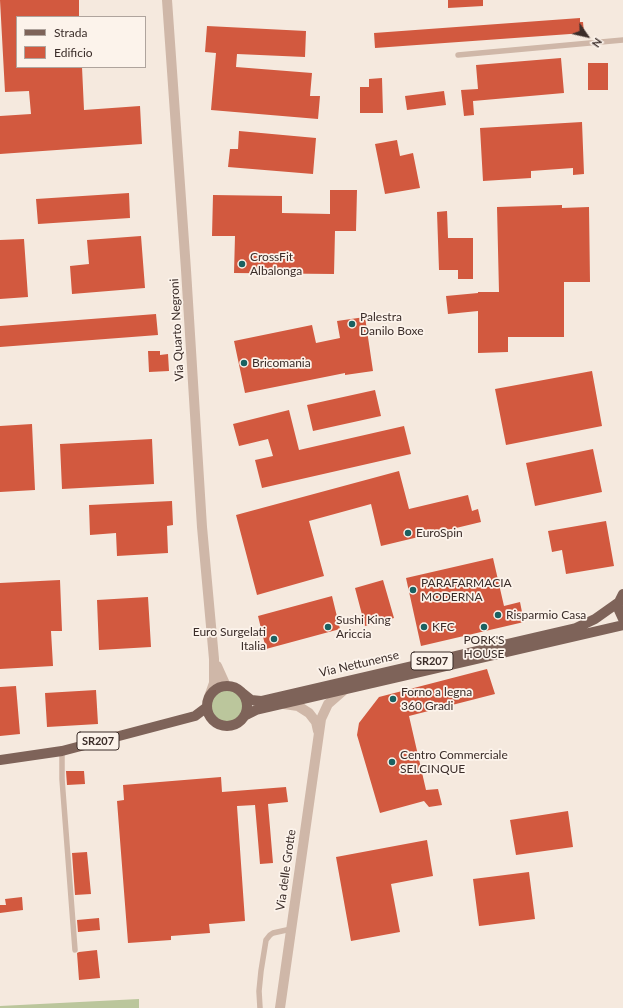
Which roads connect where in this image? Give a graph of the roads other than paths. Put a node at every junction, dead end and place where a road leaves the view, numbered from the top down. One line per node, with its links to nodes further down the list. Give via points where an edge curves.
1 (167, 0): 7 (street, Via Quarto Negroni, via 202,527)
2 (623, 40): 3 (lane)
3 (458, 55)
4 (621, 598): 5 (main road, Via Nettunense / SR207, via 618,608); 10 (main road, Via Nettunense / SR207, via 595,619 576,628 261,701 251,700)
5 (623, 619)
6 (623, 625): 9 (main road, Via Nettunense / SR207)
7 (214, 659): 8 (street, Via Quarto Negroni); 11 (street, Via Quarto Negroni, via 214,683)
8 (226, 686): 10 (main road, SR207); 11 (main road, SR207, via 216,689)
9 (344, 690): 12 (main road, Via Nettunense / SR207); 16 (street, Via delle Grotte, via 326,708 321,718)
10 (241, 692): 14 (main road, via 247,704)
11 (208, 702): 13 (main road, SR207); 15 (main road)
12 (284, 704): 14 (main road, Via Nettunense / SR207, via 256,710); 16 (street, Via delle Grotte, via 298,706 309,713 316,722)
13 (195, 716): 15 (main road, SR207); 17 (main road, SR207)
14 (244, 716): 15 (main road, SR207, via 238,723 230,726 220,726)
15 (210, 717)
16 (318, 736): 19 (street, Via delle Grotte)
17 (62, 751): 18 (main road, SR207); 20 (lane)
18 (0, 760)
19 (291, 929): 21 (lane, via 273,933 266,940 259,991); 22 (street, Via delle Grotte)
20 (75, 950)
21 (260, 1008)
22 (280, 1008)

